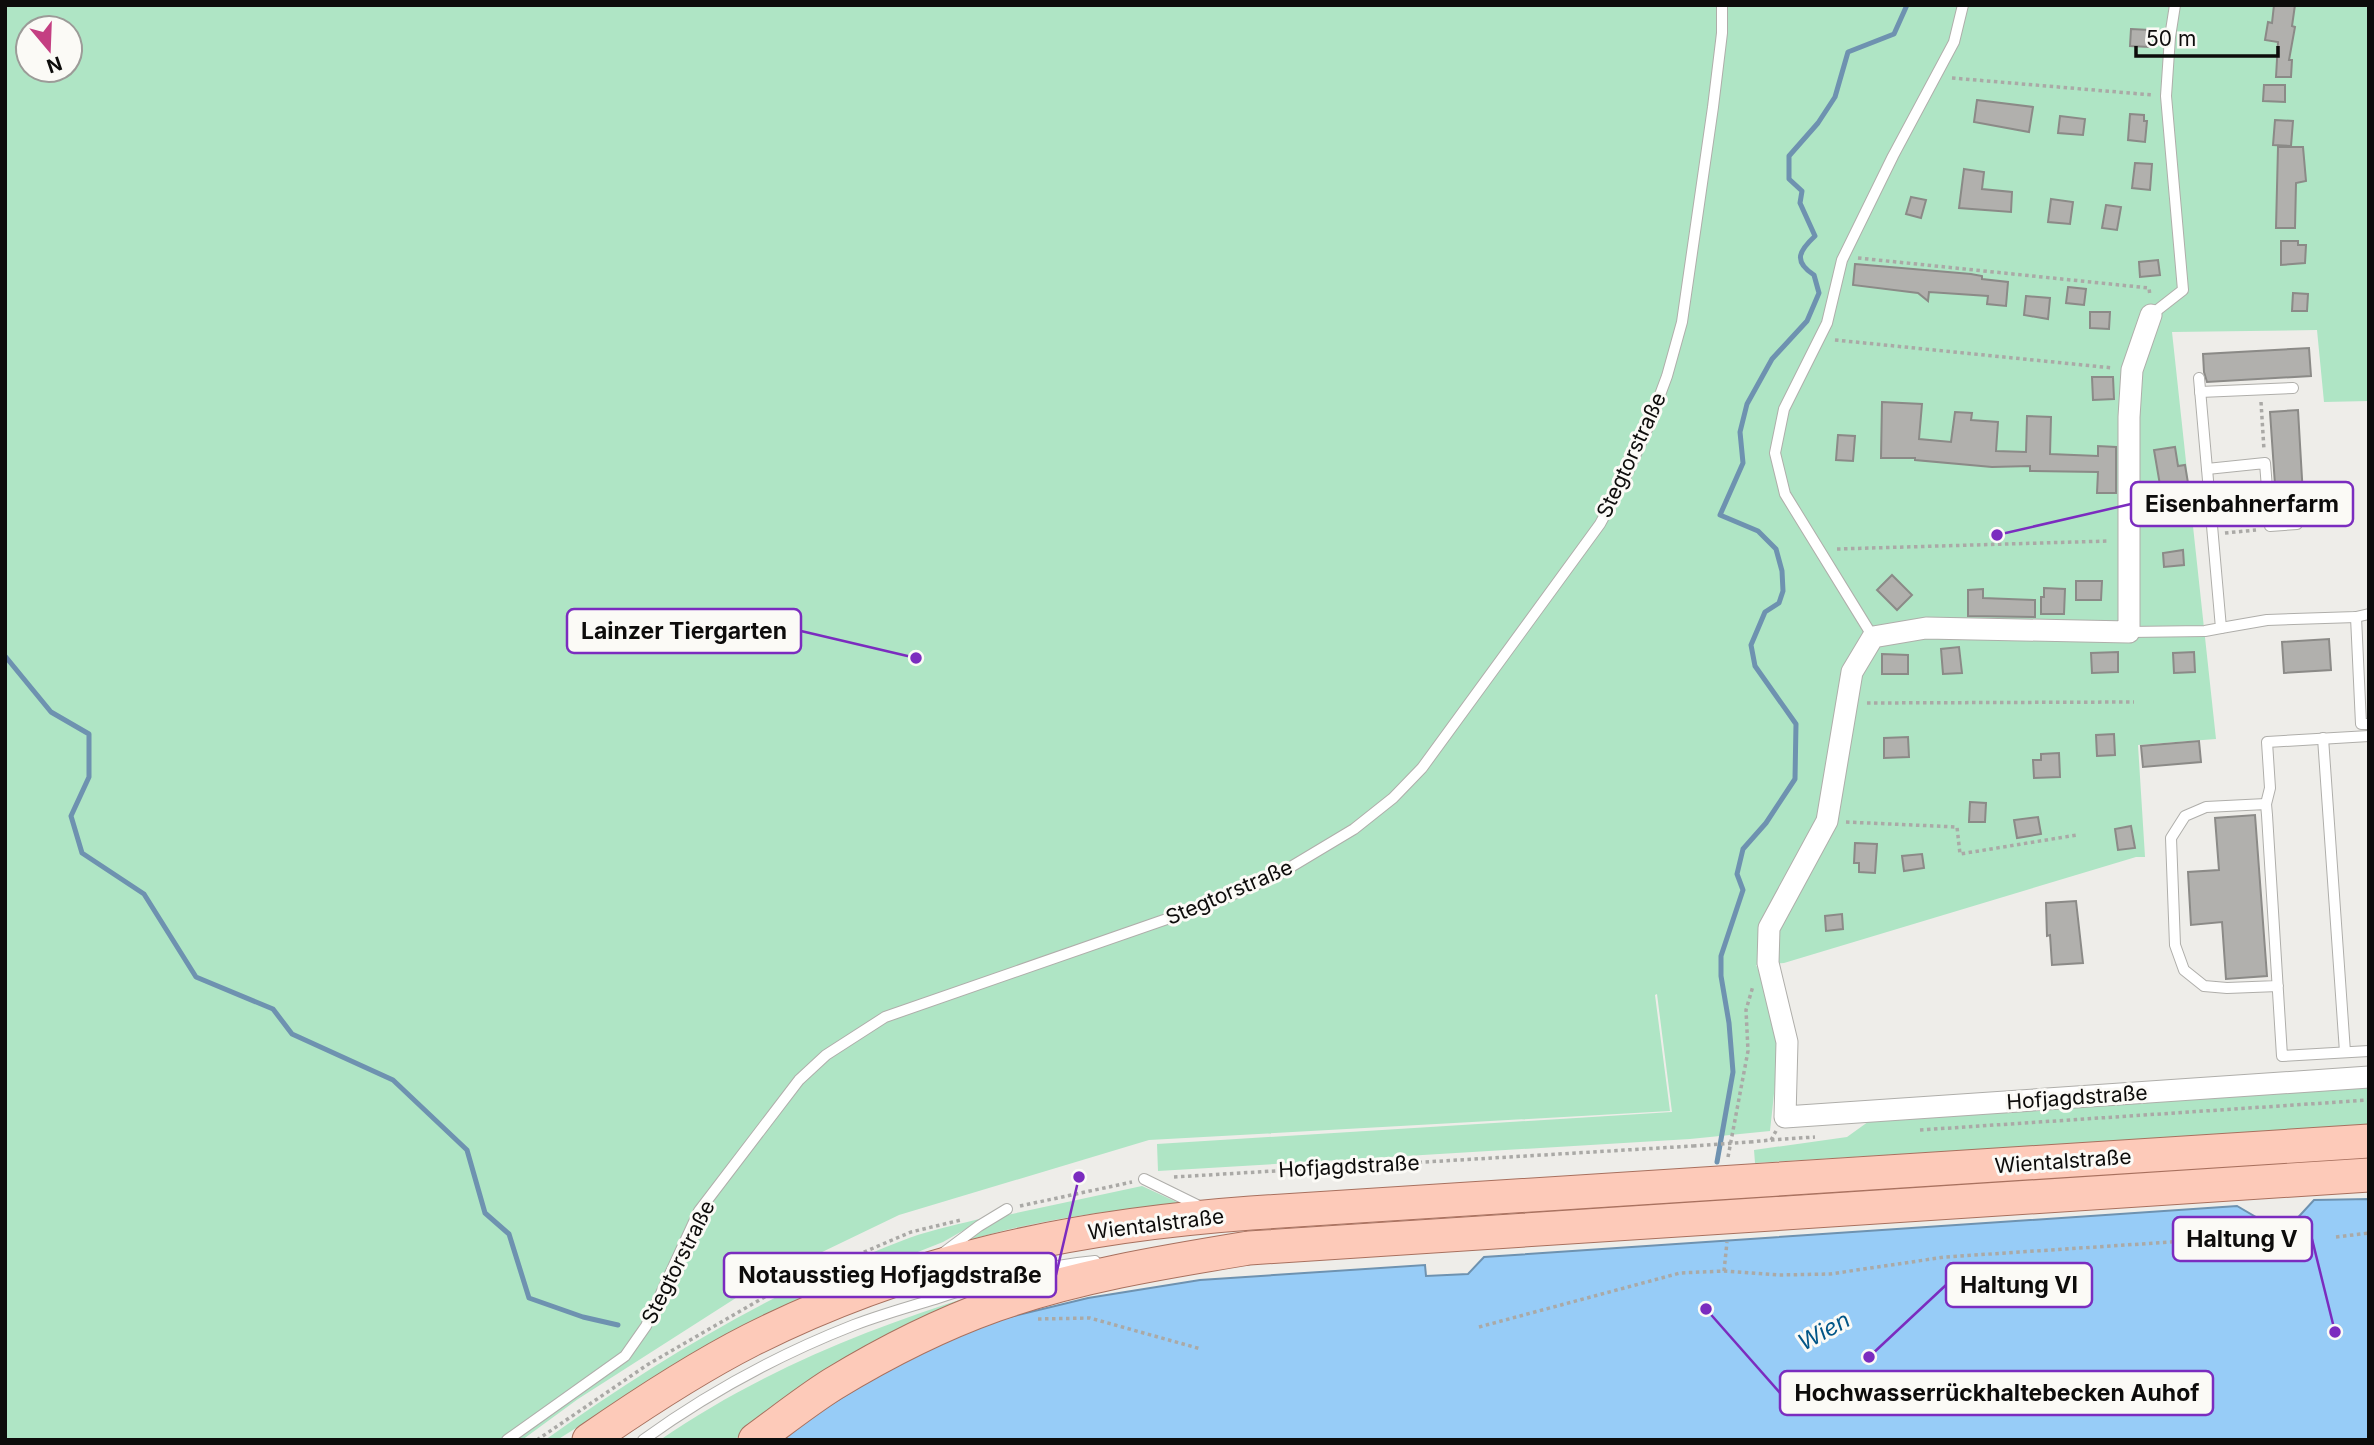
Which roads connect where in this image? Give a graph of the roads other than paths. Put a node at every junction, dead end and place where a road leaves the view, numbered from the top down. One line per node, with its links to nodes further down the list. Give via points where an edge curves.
1 (1722, 5): 32 (lane, Stegtorstraße, via 1722,33 1682,322 1648,427 1600,524 1422,768 1354,829 1274,877 1210,904 885,1017 826,1055 799,1080 699,1211 646,1326 625,1356)
2 (1963, 5): 14 (lane, via 1954,42 1843,257 1828,323 1784,409 1775,453 1785,494)
3 (2175, 5): 4 (lane, via 2166,96 2183,290)
4 (2151, 315): 13 (street, via 2132,370)
5 (2199, 378): 7 (lane)
6 (2293, 388): 7 (lane)
7 (2200, 392): 8 (lane)
8 (2207, 469): 9 (lane, via 2265,463 2270,526); 12 (lane)
9 (2297, 524)
10 (2369, 614): 11 (lane)
11 (2356, 617): 12 (lane, via 2267,620); 15 (lane, via 2361,724)
12 (2221, 628): 13 (lane)
13 (2129, 632): 14 (street, via 1926,628)
14 (1873, 637): 22 (street, Hofjagdstraße, via 1852,672 1827,821 1769,928 1768,963 1787,1042 1785,1117)
15 (2369, 724)
16 (2369, 736): 17 (lane)
17 (2323, 738): 18 (lane, via 2267,742 2270,788); 21 (lane)
18 (2266, 804): 19 (lane); 19 (lane, via 2206,807 2185,816 2171,838 2175,945 2184,970 2204,986)
19 (2278, 986): 21 (lane, via 2283,1056)
20 (2369, 1051): 21 (lane)
21 (2345, 1052)
22 (2369, 1077)
23 (2369, 1141): 27 (main road, Wientalstraße)
24 (2369, 1175): 28 (main road, Wientalstraße)
25 (1144, 1179): 27 (lane)
26 (1007, 1209): 31 (lane)
27 (1218, 1216): 31 (main road, Wientalstraße, via 1035,1240)
28 (1249, 1248): 29 (lane); 35 (main road, Wientalstraße, via 1092,1277 994,1306 904,1345 833,1384)
29 (1116, 1259)
30 (1103, 1261): 34 (lane, via 1005,1277 856,1324 734,1383)
31 (919, 1271): 33 (main road, Wientalstraße, via 750,1341 657,1394)
32 (507, 1440)
33 (589, 1440)
34 (643, 1440)
35 (755, 1440)

